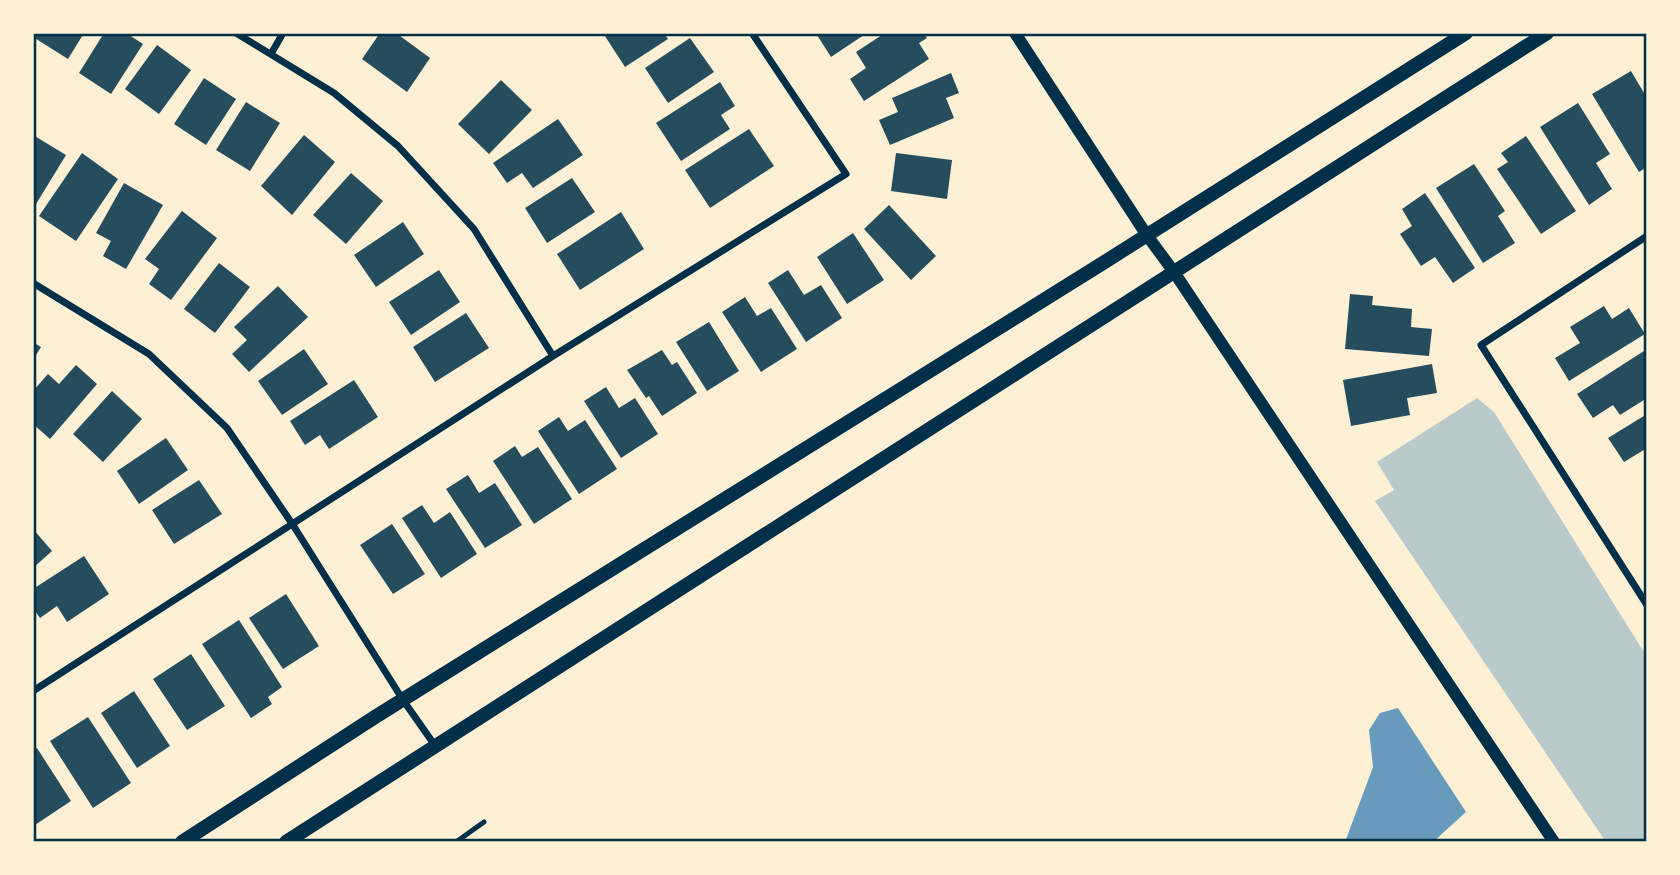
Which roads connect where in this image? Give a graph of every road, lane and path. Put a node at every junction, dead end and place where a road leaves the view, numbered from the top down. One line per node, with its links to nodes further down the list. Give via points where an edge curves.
1 (236, 33): 7 (street)
2 (283, 33): 7 (street)
3 (752, 33): 12 (street, via 846,174)
4 (1015, 33): 8 (street)
5 (1466, 33): 8 (main road)
6 (1547, 33): 10 (main road)
7 (271, 54): 12 (street, via 334,93 398,146 474,229)
8 (1146, 234): 10 (street); 16 (main road)
9 (1647, 236): 14 (street, via 1481,345)
10 (1174, 272): 17 (main road); 22 (street)
11 (33, 283): 13 (street, via 149,354 227,428)
12 (553, 356): 13 (street)
13 (293, 525): 15 (street); 16 (street)
14 (1647, 605)
15 (33, 691)
16 (403, 700): 17 (street); 19 (main road)
17 (436, 747): 20 (main road)
18 (484, 822): 21 (lane)
19 (182, 842)
20 (286, 842)
21 (456, 842)
22 (1554, 842)

